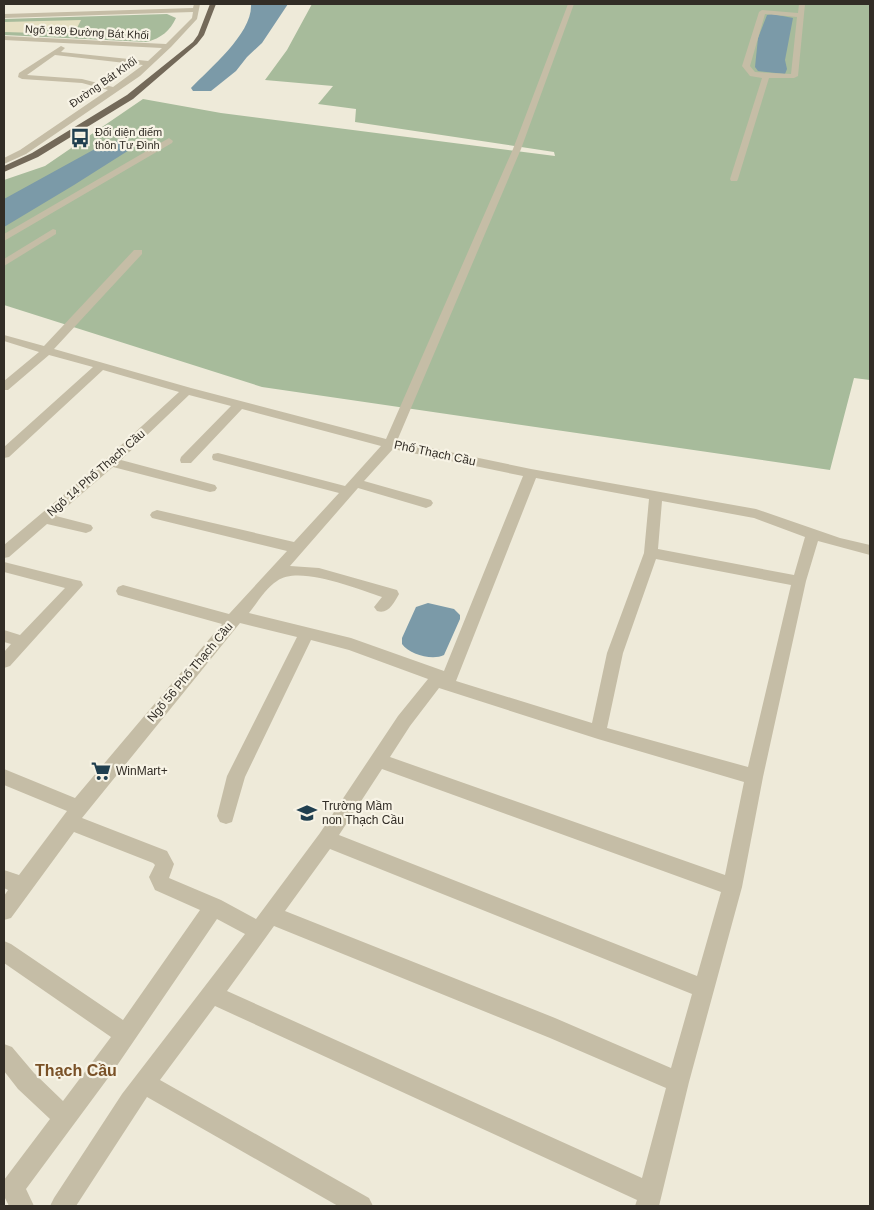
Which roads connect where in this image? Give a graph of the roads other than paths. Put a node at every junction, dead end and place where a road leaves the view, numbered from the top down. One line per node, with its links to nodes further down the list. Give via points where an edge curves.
1 (213, 4): 11 (main road)
2 (572, 4): 37 (street, Ngõ 56 Phố Thạch Cầu, via 517,149)
3 (802, 4): 8 (street)
4 (754, 7): 7 (street)
5 (11, 9): 9 (street)
6 (196, 11): 9 (street); 11 (main road); 12 (street, Đường Bát Khối)
7 (762, 12): 8 (street); 15 (street, via 746,66 752,74)
8 (801, 15): 15 (street, via 794,76)
9 (5, 16)
10 (4, 38): 12 (street, Ngõ 189 Đường Bát Khối)
11 (195, 43): 19 (main road, via 130,97)
12 (169, 46): 13 (street, Đường Bát Khối)
13 (150, 63): 16 (street, via 57,51 22,75); 18 (street, Đường Bát Khối)
14 (83, 73): 16 (street)
15 (766, 76): 26 (street)
16 (73, 81): 17 (street); 18 (street)
17 (62, 89)
18 (115, 90): 20 (street, Đường Bát Khối)
19 (113, 107): 20 (main road); 25 (main road, via 35,155)
20 (46, 135): 23 (street, Đường Bát Khối)
21 (169, 142): 28 (street)
22 (4, 149): 23 (street)
23 (23, 152): 24 (main road)
24 (4, 163)
25 (4, 169)
26 (734, 179)
27 (53, 232): 30 (street)
28 (4, 238)
29 (138, 252): 32 (street)
30 (4, 263)
31 (4, 338): 32 (street, Phố Thạch Cầu)
32 (46, 352): 33 (street, Phố Thạch Cầu); 34 (street)
33 (100, 367): 35 (street, Phố Thạch Cầu); 38 (street)
34 (4, 387)
35 (187, 391): 36 (street, Phố Thạch Cầu); 41 (street, Ngõ 14 Phố Thạch Cầu)
36 (239, 405): 37 (street, Phố Thạch Cầu); 40 (street)
37 (390, 444): 42 (street, Phố Thạch Cầu); 43 (street, Ngõ 56 Phố Thạch Cầu)
38 (4, 454)
39 (218, 457): 43 (street)
40 (186, 460)
41 (111, 462): 44 (street); 48 (street, Ngõ 14 Phố Thạch Cầu)
42 (531, 472): 45 (street, Phố Thạch Cầu); 65 (street)
43 (351, 487): 46 (street); 51 (street, Ngõ 56 Phố Thạch Cầu)
44 (210, 488)
45 (656, 496): 50 (street, Phố Thạch Cầu, via 756,514); 54 (street)
46 (426, 503)
47 (157, 515): 51 (street)
48 (44, 518): 49 (street); 53 (street, Ngõ 14 Phố Thạch Cầu)
49 (86, 528)
50 (813, 535): 52 (street, Phố Thạch Cầu); 57 (street)
51 (296, 548): 56 (street, Ngõ 56 Phố Thạch Cầu)
52 (870, 550)
53 (4, 553)
54 (651, 553): 57 (street); 66 (street, via 615,653)
55 (4, 567): 63 (street, via 76,585)
56 (270, 578): 59 (street, via 294,570 319,573 392,594); 60 (street, Ngõ 56 Phố Thạch Cầu)
57 (799, 581): 69 (street)
58 (123, 591): 60 (street)
59 (382, 607)
60 (234, 618): 61 (street); 70 (street, Ngõ 56 Phố Thạch Cầu)
61 (306, 634): 65 (street, via 351,644); 71 (street, via 236,776)
62 (4, 636): 63 (street)
63 (23, 642): 64 (street)
64 (4, 662)
65 (443, 681): 66 (street); 67 (street, via 404,721)
66 (598, 732): 69 (street)
67 (378, 760): 72 (street); 75 (street)
68 (4, 777): 70 (street)
69 (754, 777): 75 (street)
70 (75, 814): 74 (street, Ngõ 56 Phố Thạch Cầu); 76 (street, via 160,857 165,864 158,877 162,884)
71 (226, 816)
72 (326, 839): 78 (street); 80 (street)
73 (4, 879): 74 (street)
74 (24, 886): 77 (street, Ngõ 56 Phố Thạch Cầu)
75 (732, 887): 80 (street)
76 (214, 907): 78 (street); 82 (street)
77 (4, 911)
78 (265, 923): 81 (street); 84 (street, via 555,1029)
79 (4, 950): 82 (street)
80 (704, 989): 84 (street)
81 (211, 994): 85 (street); 87 (street)
82 (125, 1034): 86 (street)
83 (4, 1055): 86 (street, via 26,1082)
84 (678, 1082): 87 (street)
85 (144, 1083): 89 (street); 90 (street)
86 (64, 1117): 88 (street, via 12,1188)
87 (649, 1200)
88 (22, 1206)
89 (63, 1206)
90 (361, 1206)

